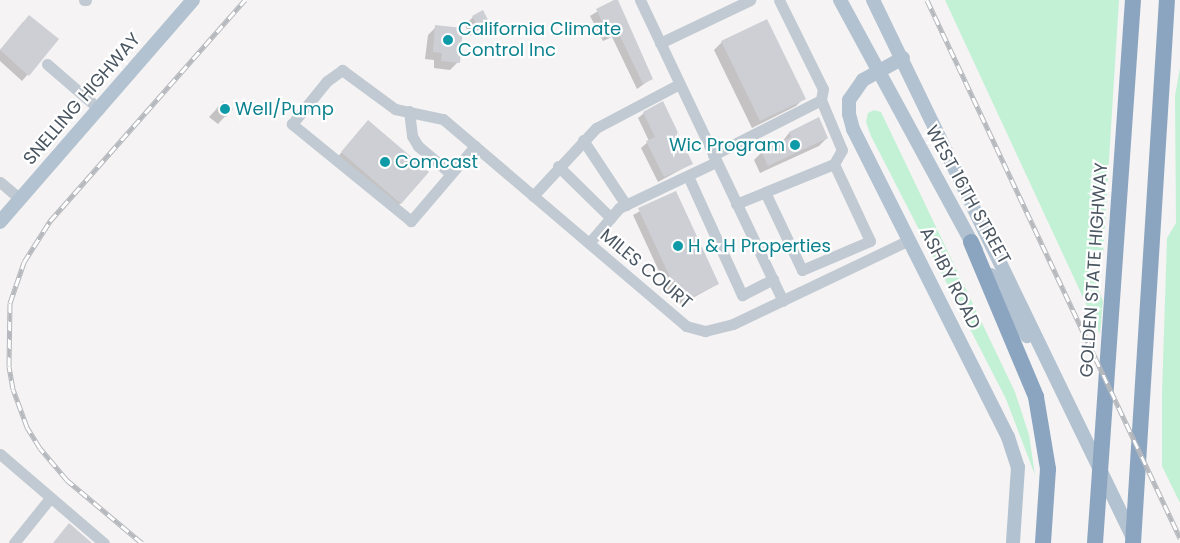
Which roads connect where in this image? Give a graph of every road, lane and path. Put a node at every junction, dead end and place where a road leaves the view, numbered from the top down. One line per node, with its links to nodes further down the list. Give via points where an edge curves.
1 (193, 0): 15 (main road, SNELLING HIGHWAY)
2 (640, 0): 9 (street)
3 (750, 0): 9 (street)
4 (778, 0): 14 (street, via 823,89)
5 (840, 0): 12 (main road, WEST 16TH STREET)
6 (873, 0): 10 (main road, WEST 16TH STREET)
7 (1133, 0): 44 (highway, GOLDEN STATE HIGHWAY)
8 (1168, 0): 45 (highway)
9 (660, 43): 13 (street)
10 (903, 58): 12 (main road, ASHBY ROAD); 37 (main road, WEST 16TH STREET)
11 (47, 64): 15 (street)
12 (879, 71): 32 (main road, ASHBY ROAD, via 854,89 849,100 849,114 853,129); 33 (main road, WEST 16TH STREET)
13 (679, 84): 17 (street, via 619,114); 19 (street)
14 (821, 100): 19 (street); 20 (street, via 842,150)
15 (99, 108): 27 (main road, SNELLING HIGHWAY)
16 (409, 111): 18 (street, MILES COURT, via 443,119); 22 (street, via 412,136 418,146); 22 (street, via 394,109 342,70 327,81 292,124 411,221)
17 (583, 140): 21 (street); 29 (street)
18 (475, 146): 22 (street); 26 (street, MILES COURT)
19 (715, 159): 23 (street); 28 (street)
20 (834, 164): 25 (street); 25 (street, via 870,241 802,270)
21 (558, 166): 26 (street); 30 (street)
22 (451, 174)
23 (688, 176): 29 (street); 35 (street, via 742,295)
24 (0, 182): 27 (street)
25 (765, 192): 28 (street)
26 (533, 196): 34 (street, MILES COURT)
27 (20, 199): 31 (main road, SNELLING HIGHWAY)
28 (736, 204): 35 (street)
29 (626, 205): 30 (street)
30 (611, 218): 34 (street)
31 (0, 222)
32 (909, 240): 36 (street, MILES COURT); 42 (main road, ASHBY ROAD, via 1008,437 1018,467)
33 (971, 242): 37 (main road, WEST 16TH STREET); 43 (highway, via 1036,397 1048,469)
34 (589, 243): 36 (street, MILES COURT, via 686,326 695,329 705,331 733,324)
35 (772, 279): 36 (street)
36 (783, 301)
37 (1069, 405): 45 (main road, WEST 16TH STREET)
38 (0, 454): 39 (street)
39 (50, 498): 40 (street); 41 (street)
40 (14, 543)
41 (104, 543)
42 (1013, 543)
43 (1043, 543)
44 (1095, 543)
45 (1135, 543)

